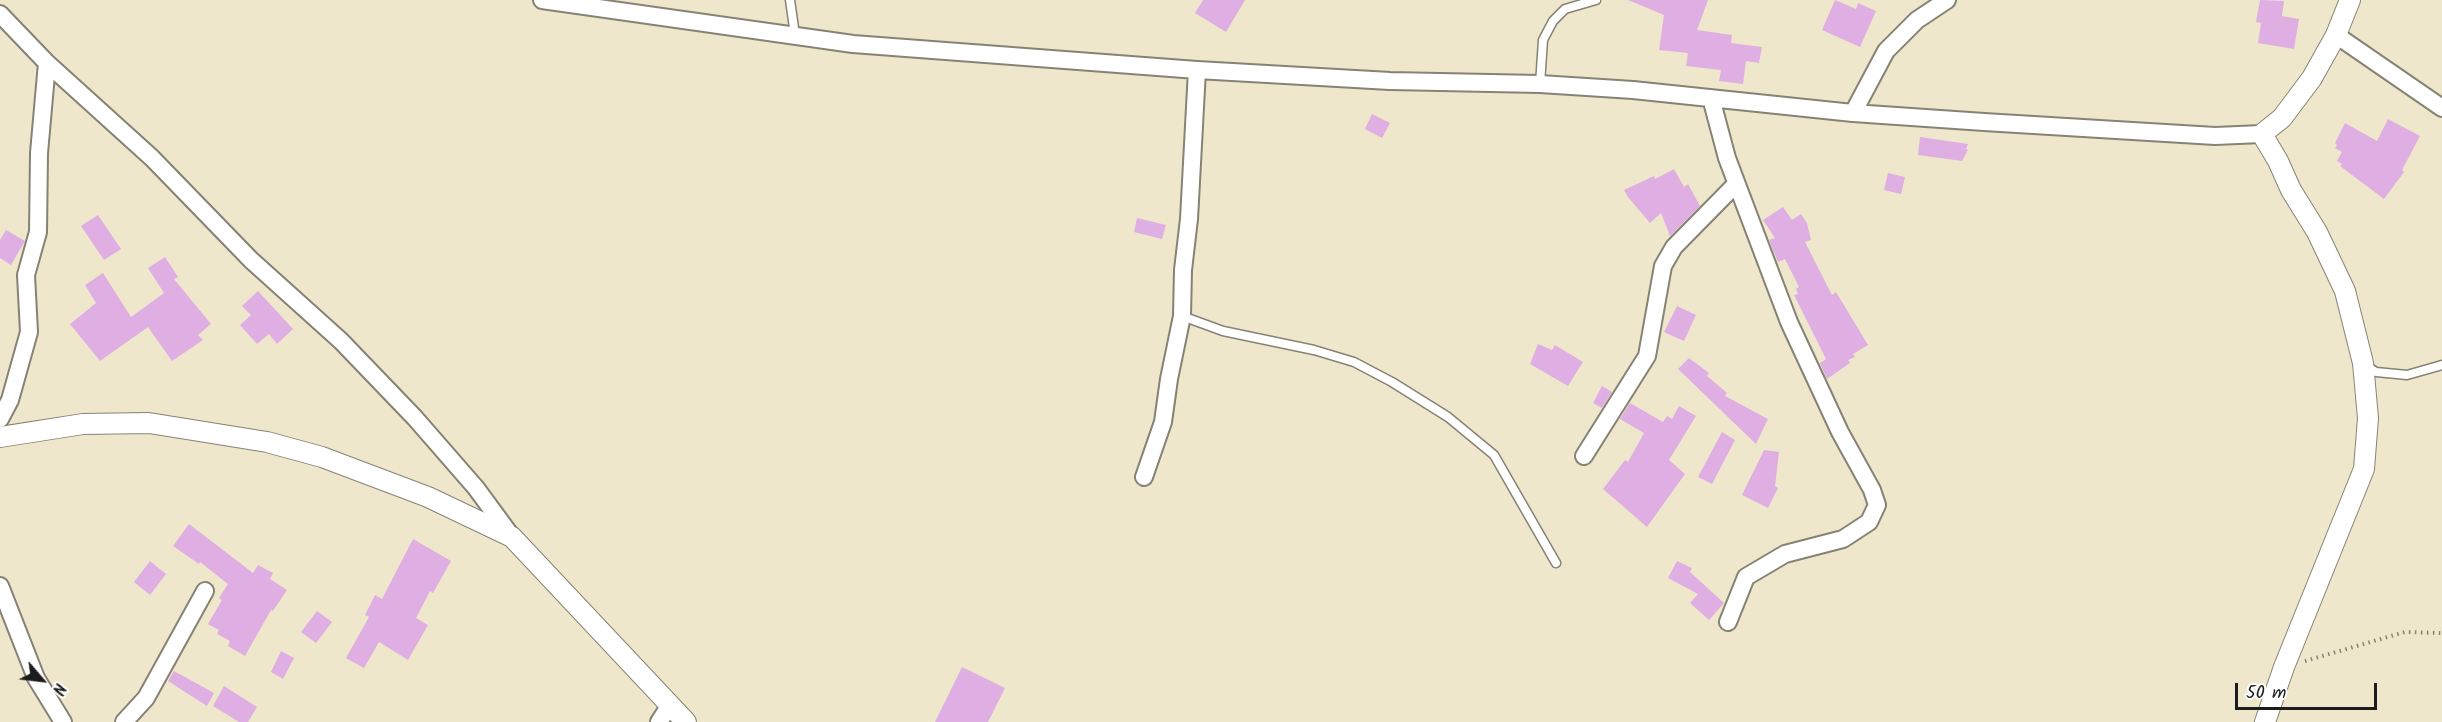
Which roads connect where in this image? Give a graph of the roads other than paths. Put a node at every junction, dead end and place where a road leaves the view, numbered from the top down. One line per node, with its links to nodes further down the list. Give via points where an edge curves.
1 (542, 0): 7 (street)
2 (790, 0): 7 (lane)
3 (1596, 0): 11 (lane, via 1564,9 1553,21 1543,40)
4 (1947, 0): 14 (street, via 1917,20 1886,51)
5 (2350, 0): 8 (street)
6 (0, 14): 9 (street)
7 (795, 35): 10 (street, via 853,44)
8 (2336, 35): 13 (street); 15 (street, via 2312,78 2274,127)
9 (47, 63): 20 (street, via 39,153 38,231 26,275 29,332 10,399); 24 (street, via 152,158 251,260 341,341 430,435)
10 (1197, 70): 11 (street, via 1390,81); 17 (street)
11 (1540, 84): 12 (street)
12 (1711, 98): 14 (street); 16 (street)
13 (2442, 108)
14 (1853, 112): 15 (street, via 2215,136)
15 (2262, 134): 18 (street, via 2318,232 2345,291)
16 (1736, 184): 22 (street, via 1674,247 1663,266 1647,356); 28 (street, via 1789,322 1877,505 1869,522 1844,539 1785,554 1746,576)
17 (1182, 316): 23 (street, via 1163,422); 25 (lane, via 1223,331 1354,362 1448,417 1494,455)
18 (2363, 363): 19 (lane, via 2376,372 2408,375); 34 (street, via 2367,418 2364,469)
19 (2442, 365)
20 (0, 419)
21 (0, 437): 24 (street, via 83,424 149,423 267,442 322,457 428,497)
22 (1584, 456)
23 (1144, 477)
24 (512, 537): 29 (street)
25 (1556, 563)
26 (204, 591): 31 (street, via 146,698)
27 (1, 592): 30 (street, via 36,678)
28 (1728, 622)
29 (670, 705): 32 (street); 33 (street)
30 (63, 722)
31 (124, 722)
32 (659, 722)
33 (686, 722)
34 (2265, 722)

